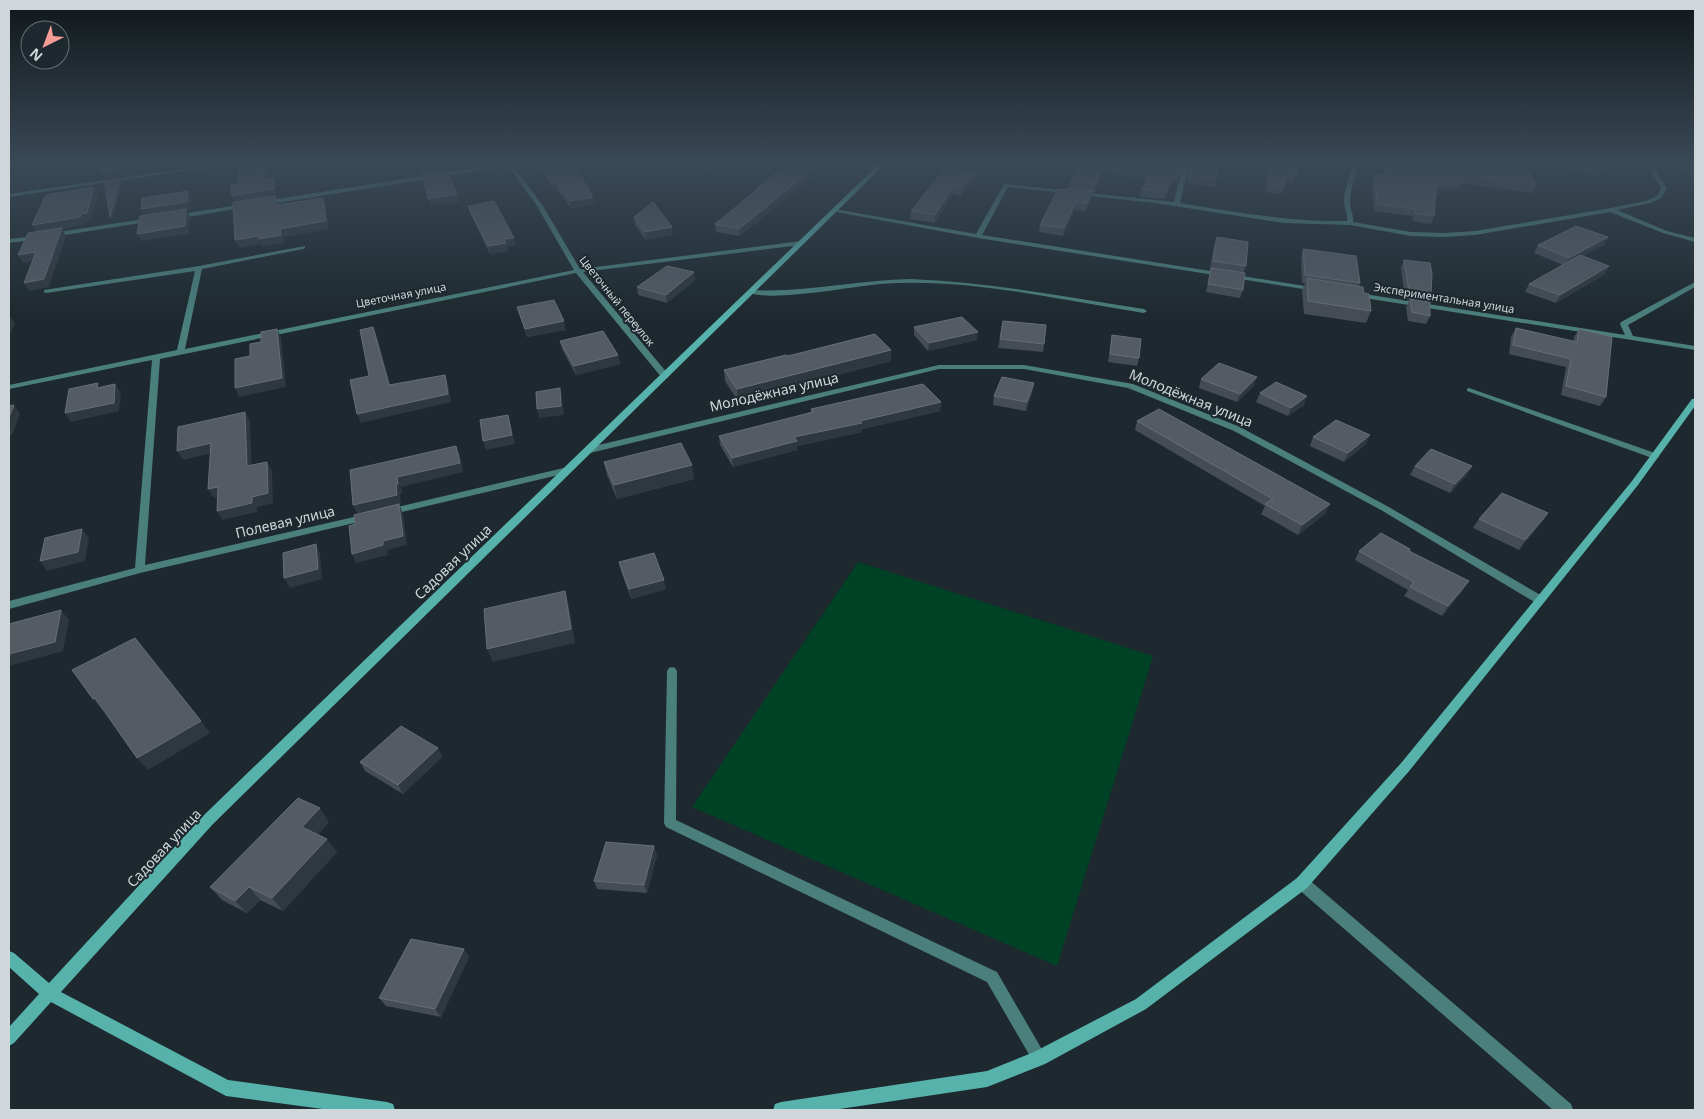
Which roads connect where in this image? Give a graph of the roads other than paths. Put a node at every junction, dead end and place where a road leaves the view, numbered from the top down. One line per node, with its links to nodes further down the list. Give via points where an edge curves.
1 (197, 213): 10 (street)
2 (544, 213): 19 (street, Цветочный переулок)
3 (833, 213): 16 (main road, Садовая улица)
4 (841, 213): 13 (street)
5 (990, 213): 13 (street)
6 (1237, 213): 12 (street, via 1295,222)
7 (1349, 213): 12 (street)
8 (1591, 213): 12 (street, via 1475,233 1444,235 1411,234)
9 (1618, 213): 14 (street)
10 (168, 218)
11 (159, 219): 15 (street)
12 (1350, 223)
13 (978, 236): 21 (street)
14 (1695, 240)
15 (9, 241)
16 (801, 243): 19 (street, Цветочная улица); 23 (main road, Садовая улица)
17 (303, 247): 18 (street)
18 (199, 268): 22 (street); 28 (street)
19 (578, 271): 28 (street, Цветочная улица); 30 (street, Цветочный переулок)
20 (1695, 284): 26 (street, via 1624,324)
21 (1328, 290)
22 (46, 291)
23 (752, 292): 25 (lane, via 802,293 910,281 1008,289); 30 (main road, Садовая улица)
24 (1348, 293): 26 (street, Экспериментальная улица)
25 (1144, 311)
26 (1630, 337): 27 (street, Экспериментальная улица)
27 (1695, 348)
28 (181, 351): 29 (street, Цветочная улица)
29 (156, 357): 31 (street, Цветочная улица); 37 (street)
30 (665, 376): 34 (main road, Садовая улица)
31 (9, 387)
32 (1469, 390): 35 (lane)
33 (1695, 401): 35 (main road)
34 (590, 450): 36 (main road, Садовая улица); 38 (street, Молодёжная улица, via 939,367 1024,367 1130,386 1237,429 1384,508)
35 (1655, 456): 38 (main road)
36 (568, 470): 37 (street, Полевая улица); 43 (main road, Садовая улица, via 208,820)
37 (140, 570): 39 (street, Полевая улица)
38 (1540, 600): 41 (main road, via 1406,766)
39 (9, 605)
40 (672, 671): 45 (lane, via 670,823 992,977)
41 (1302, 883): 45 (main road, via 1142,1004); 48 (street)
42 (9, 958): 43 (main road)
43 (49, 993): 44 (main road, Садовая улица); 46 (main road, via 226,1088)
44 (9, 1038)
45 (1040, 1058): 47 (main road, via 987,1079)
46 (387, 1110)
47 (781, 1110)
48 (1565, 1110)

